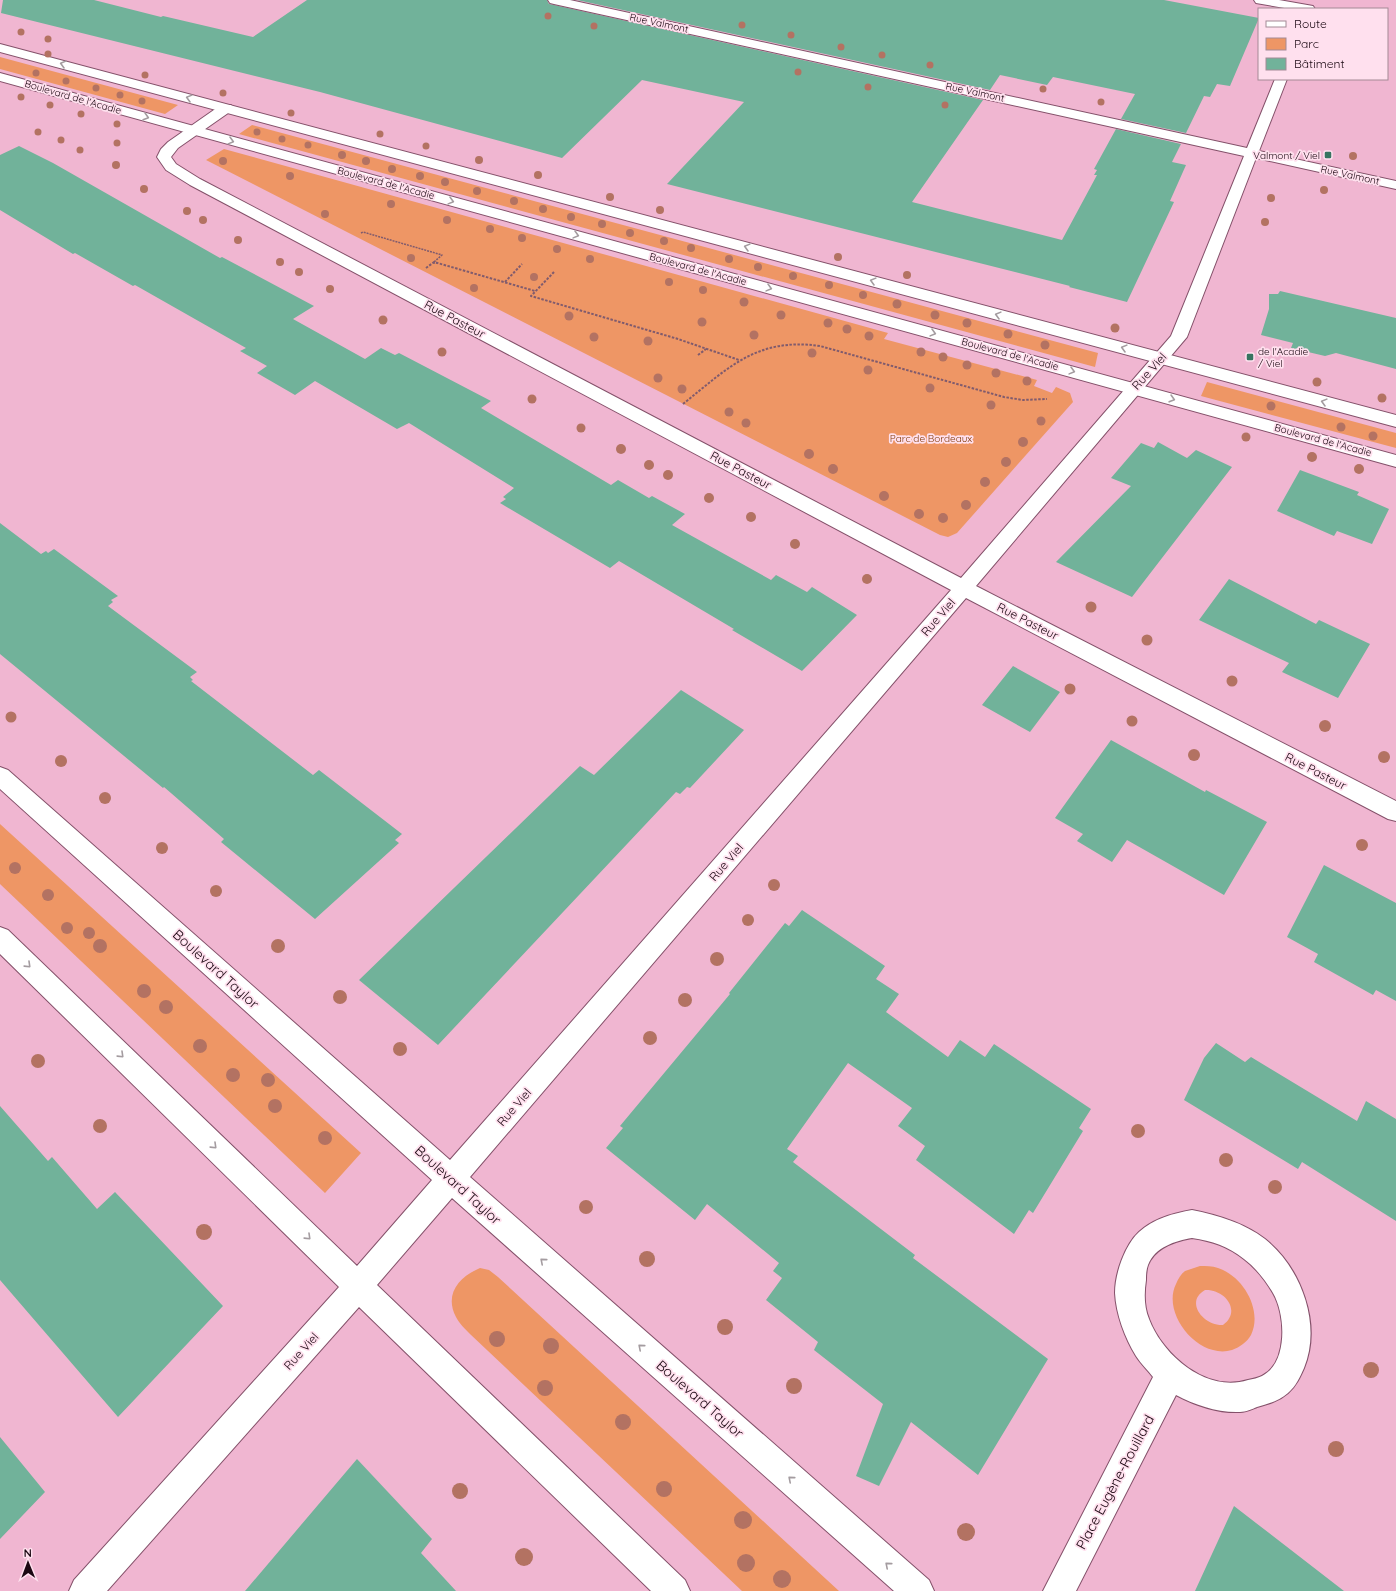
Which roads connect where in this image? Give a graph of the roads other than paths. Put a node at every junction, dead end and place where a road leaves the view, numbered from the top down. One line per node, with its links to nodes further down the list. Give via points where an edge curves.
1 (554, 0): 9 (street, Rue Valmont)
2 (1260, 0): 3 (street)
3 (1304, 8)
4 (0, 48): 7 (street, one-way to 4)
5 (0, 77): 8 (street, Boulevard de l'Acadie, one-way to 8)
6 (1281, 80): 9 (street, Rue Viel)
7 (226, 108): 8 (street, Rue Pasteur); 11 (street, one-way to 7)
8 (194, 130): 12 (street, Boulevard de l'Acadie, one-way to 12); 15 (street, Rue Pasteur, via 173,145 164,157 168,164 181,174)
9 (1252, 154): 10 (street, Rue Valmont); 11 (street, Rue Viel, via 1179,337)
10 (1396, 185)
11 (1161, 358): 12 (street, Rue Viel); 13 (street, one-way to 11)
12 (1134, 388): 14 (street, Boulevard de l'Acadie, one-way to 14); 15 (street, Rue Viel)
13 (1396, 421)
14 (1396, 461)
15 (963, 588): 17 (street, Rue Pasteur); 19 (street, Rue Viel)
16 (0, 776): 19 (street, Boulevard Taylor)
17 (1396, 812)
18 (0, 938): 20 (street, one-way to 20)
19 (451, 1179): 20 (street, Rue Viel); 24 (street, Boulevard Taylor, one-way to 19)
20 (358, 1286): 22 (street, Rue Viel); 23 (street)
21 (1171, 1374): 21 (street, via 1200,1392 1245,1398 1271,1388 1281,1380 1294,1355 1297,1326 1290,1296 1274,1267 1249,1244 1220,1229 1192,1224 1166,1231 1154,1237 1137,1257 1130,1285 1130,1301 1134,1316 1148,1348); 25 (street, Place Eugène-Rouillard)
22 (85, 1591)
23 (674, 1591)
24 (918, 1591)
25 (1058, 1591)

